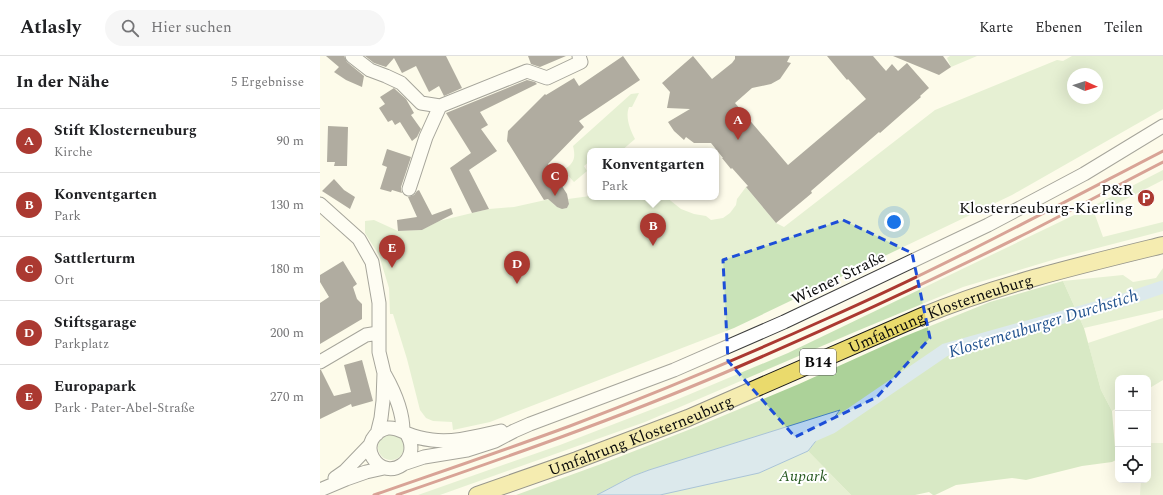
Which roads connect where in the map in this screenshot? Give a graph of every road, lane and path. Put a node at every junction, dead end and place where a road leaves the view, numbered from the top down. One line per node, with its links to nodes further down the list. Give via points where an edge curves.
1 (352, 56): 3 (street, via 370,70 401,83 421,103)
2 (580, 59): 3 (street, via 547,78 527,71)
3 (440, 106): 5 (street, via 426,137)
4 (1163, 126): 11 (street, Wiener Straße, via 1084,174 988,225 784,322 674,370)
5 (410, 189)
6 (320, 204): 8 (street, via 359,239 372,262 379,303)
7 (1163, 245): 17 (main road, Umfahrung Klosterneuburg / B14, via 1028,279 956,302 688,418)
8 (378, 333): 9 (street, via 366,335); 10 (street)
9 (320, 362)
10 (384, 373): 12 (street, via 396,399); 13 (street, via 381,418)
11 (514, 431): 12 (street, Wiener Straße, via 502,431 456,441 432,440); 14 (street, Wiener Straße, via 495,441 466,450 424,457)
12 (405, 432): 13 (street, Wiener Straße, via 389,428 381,431); 14 (street, via 412,449 409,458)
13 (373, 439): 15 (street, via 372,457); 16 (street, Wiener Straße, via 345,472)
14 (403, 464): 15 (street, Wiener Straße, via 394,469)
15 (384, 468): 16 (street, Wiener Straße)
16 (320, 489)
17 (477, 495)

